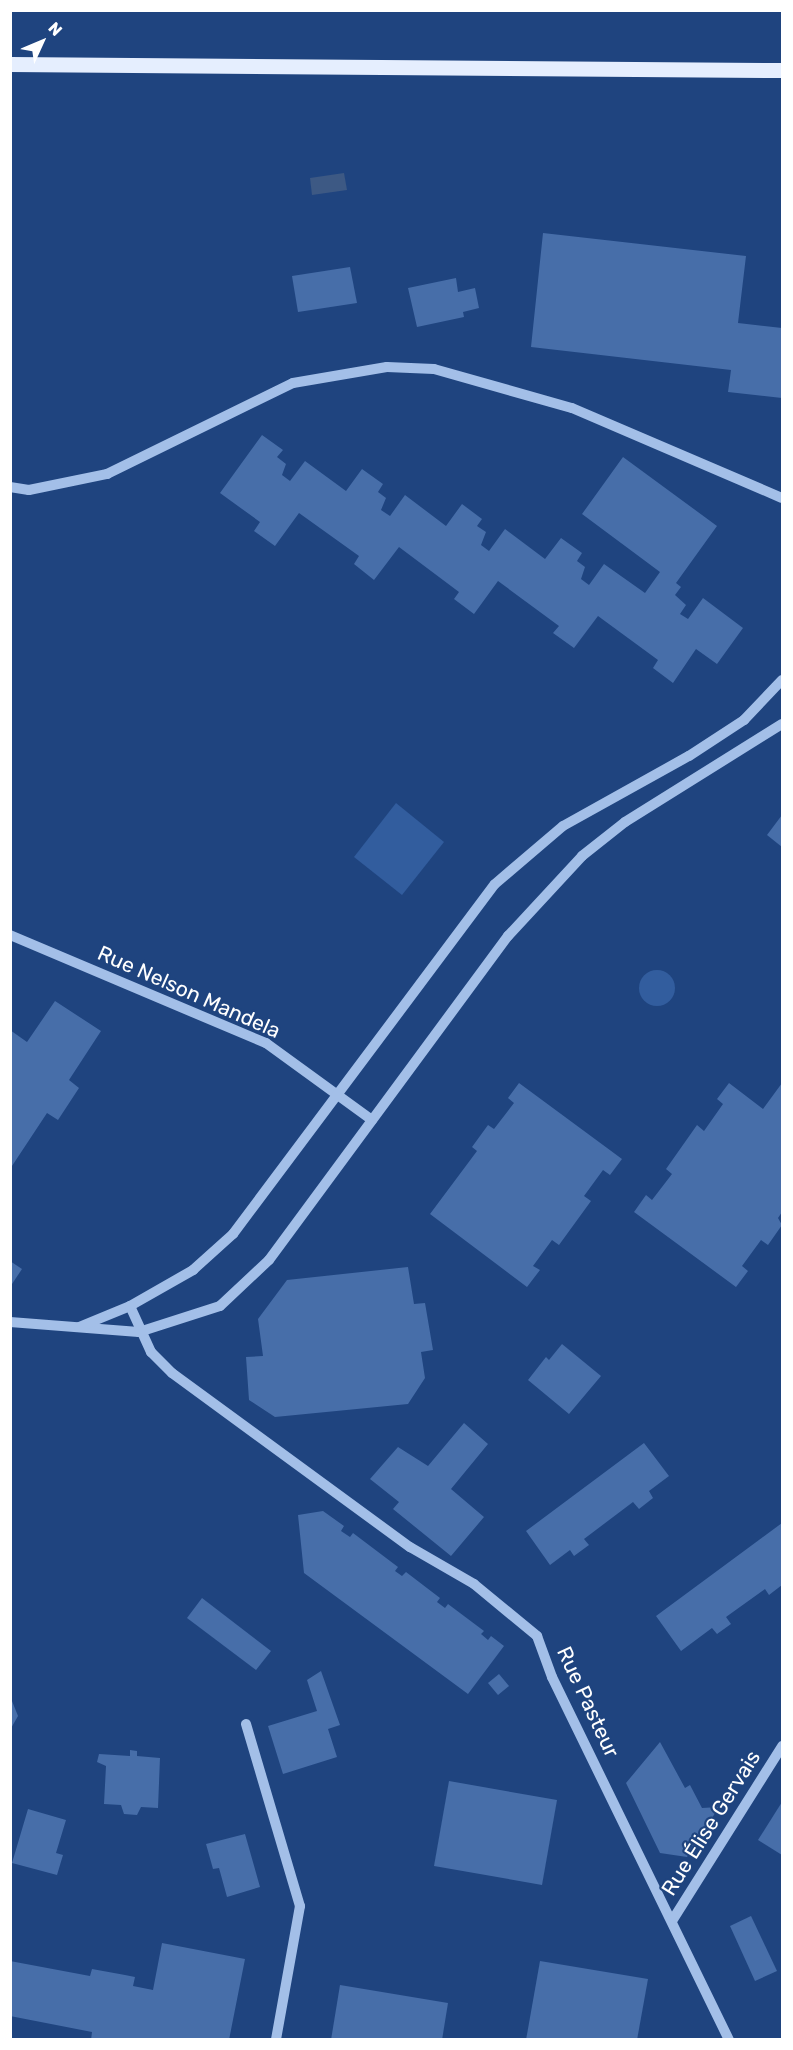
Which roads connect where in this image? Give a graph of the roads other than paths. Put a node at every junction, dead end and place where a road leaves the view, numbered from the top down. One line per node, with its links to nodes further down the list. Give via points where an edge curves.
1 (10, 64): 2 (main road)
2 (783, 70)
3 (10, 487): 4 (street, via 29,490 107,474 293,383 387,367 434,369 572,408)
4 (783, 498)
5 (783, 680): 8 (street, via 744,720 689,756 563,826 495,884)
6 (783, 724): 9 (street, via 625,822 582,856 508,936)
7 (10, 935): 8 (street, Rue Nelson Mandela, via 266,1043)
8 (337, 1094): 9 (street, Rue Nelson Mandela); 10 (street, via 233,1234 193,1270)
9 (372, 1120): 13 (street, via 269,1260 219,1306)
10 (130, 1306): 12 (street); 13 (street, Rue Pasteur)
11 (10, 1322): 12 (street)
12 (76, 1328): 13 (street)
13 (139, 1332): 16 (street, Rue Pasteur, via 172,1373 410,1547 474,1584 537,1636 552,1677)
14 (246, 1724): 17 (street, via 300,1906)
15 (783, 1746): 16 (street, Rue Élise Gervais)
16 (672, 1921): 18 (street, Rue Pasteur)
17 (276, 2040)
18 (729, 2040)

